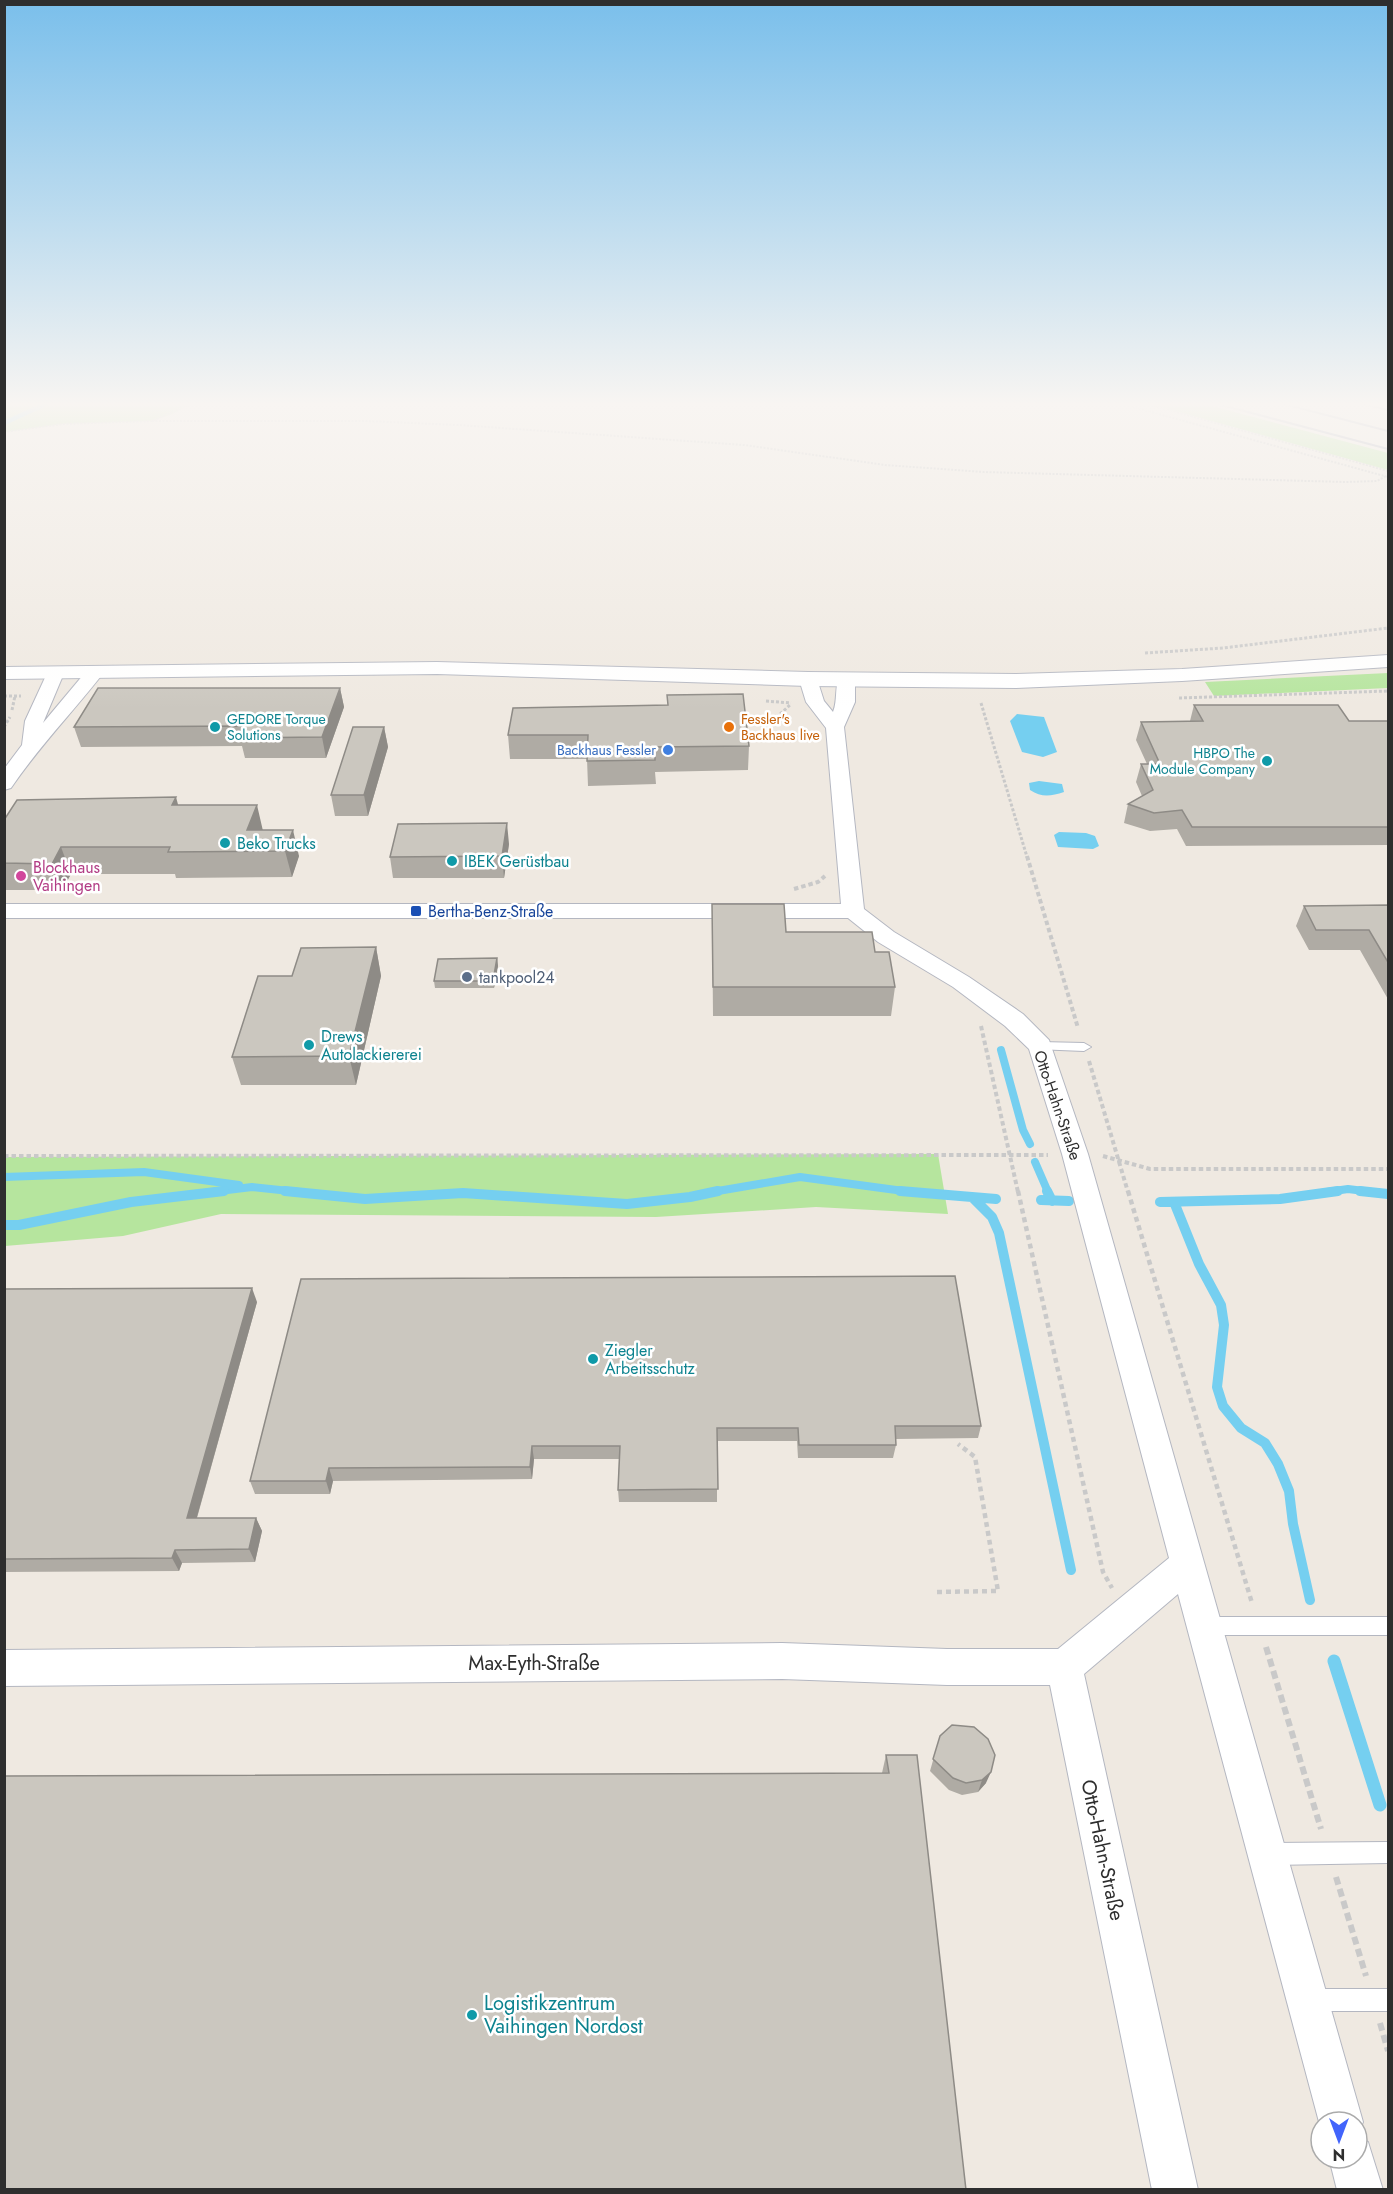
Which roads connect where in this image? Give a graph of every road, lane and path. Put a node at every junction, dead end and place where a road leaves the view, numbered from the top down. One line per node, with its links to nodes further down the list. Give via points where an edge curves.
1 (1389, 628): 2 (path)
2 (1296, 640)
3 (1389, 661): 8 (street, via 1089,679)
4 (95, 672): 6 (street); 7 (street, via 426,668); 18 (street)
5 (4, 673): 6 (street)
6 (55, 673): 9 (street)
7 (807, 680): 8 (street); 12 (street)
8 (846, 680): 17 (street, via 846,702)
9 (45, 695): 10 (path); 18 (street, via 34,721)
10 (4, 696)
11 (762, 701): 14 (path)
12 (815, 702): 14 (path); 17 (street)
13 (981, 703): 26 (path)
14 (791, 704): 15 (path); 16 (path, via 777,717)
15 (798, 712)
16 (742, 720)
17 (834, 727): 23 (street)
18 (31, 745): 19 (street)
19 (4, 784)
20 (826, 868): 22 (path, via 826,876 818,882 787,891)
21 (4, 910): 22 (street)
22 (788, 911): 23 (street)
23 (853, 911): 25 (street, Otto-Hahn-Straße, via 886,937 961,982 1014,1020)
24 (980, 1018): 29 (path)
25 (1040, 1046): 26 (lane); 27 (street, Otto-Hahn-Straße)
26 (1084, 1047): 30 (path)
27 (1076, 1154): 29 (path); 30 (path); 33 (street, Otto-Hahn-Straße)
28 (4, 1156): 29 (path)
29 (1008, 1156): 35 (path, via 1103,1572)
30 (1119, 1161): 31 (path, via 1150,1169); 37 (path)
31 (1389, 1169)
32 (958, 1444): 34 (path, via 975,1457 998,1591)
33 (1188, 1565): 35 (street); 36 (street, Otto-Hahn-Straße)
34 (937, 1592)
35 (1126, 1615): 39 (street)
36 (1204, 1626): 37 (lane); 43 (street, Otto-Hahn-Straße)
37 (1259, 1626): 38 (lane); 41 (path)
38 (1389, 1626)
39 (1064, 1666): 40 (street, Max-Eyth-Straße, via 782,1661); 49 (street, Otto-Hahn-Straße)
40 (4, 1668)
41 (1329, 1853): 42 (lane); 43 (lane); 45 (path)
42 (1389, 1853)
43 (1268, 1854): 44 (street, Otto-Hahn-Straße)
44 (1307, 2000): 45 (lane); 47 (street, Otto-Hahn-Straße)
45 (1381, 2000): 46 (path)
46 (1389, 2051)
47 (1338, 2110)
48 (1355, 2170): 50 (street)
49 (1175, 2190)
50 (1360, 2190)

